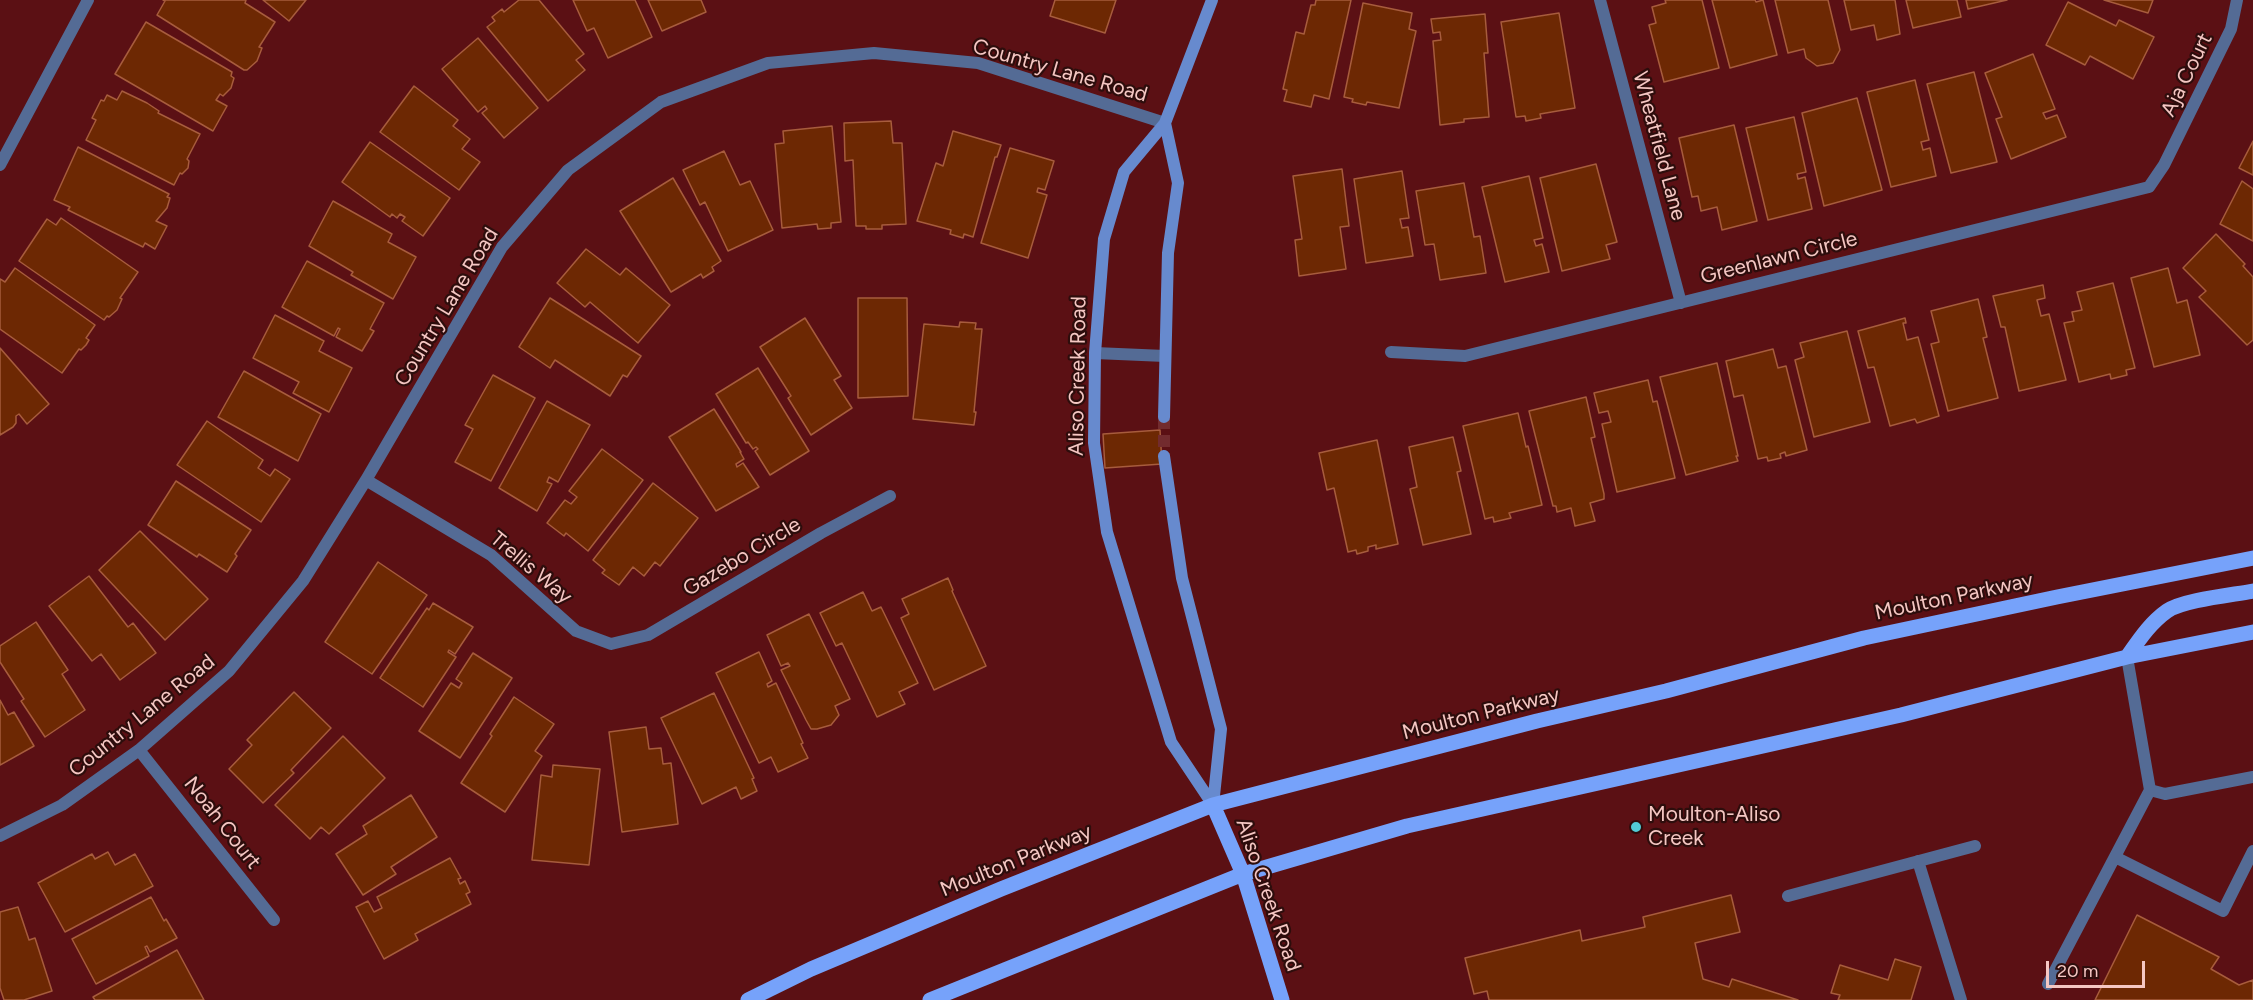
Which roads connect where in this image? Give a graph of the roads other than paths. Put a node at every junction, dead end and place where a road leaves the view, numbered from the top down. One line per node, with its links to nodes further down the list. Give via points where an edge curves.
1 (88, 0): 6 (street)
2 (1212, 0): 5 (street, Aliso Creek Road)
3 (1600, 0): 8 (street, Wheatfield Lane)
4 (2236, 0): 7 (street, Aja Court, via 2231,29)
5 (1165, 123): 10 (street, Aliso Creek Road, via 1124,172 1104,239); 11 (street, via 1178,183 1168,253); 14 (street, Country Lane Road, via 978,63 874,53 768,63 661,102 568,170 502,247)
6 (0, 165)
7 (2164, 165): 8 (street, Greenlawn Circle, via 2149,187 2122,195)
8 (1681, 303): 9 (street, Greenlawn Circle, via 1465,356)
9 (1391, 352)
10 (1095, 353): 11 (street); 24 (street, Aliso Creek Road, via 1094,443 1107,532 1171,742)
11 (1165, 356): 12 (street)
12 (1164, 417)
13 (1164, 456): 24 (street, Aliso Creek Road, via 1182,578 1221,729)
14 (366, 480): 19 (street, Trellis Way, via 491,555 576,631); 21 (street, Country Lane Road, via 303,582 229,671)
15 (890, 496): 19 (street, Gazebo Circle, via 648,635)
16 (2253, 558): 24 (main road, Moulton Parkway, via 1864,638)
17 (2253, 591): 20 (main road, via 2168,609 2148,627)
18 (2253, 632): 20 (main road)
19 (611, 644)
20 (2127, 657): 23 (street); 30 (main road, via 1901,714 1407,826)
21 (139, 750): 25 (street, Country Lane Road, via 62,805); 32 (street, Noah Court)
22 (2253, 777): 23 (street, via 2165,794)
23 (2150, 790): 28 (street)
24 (1213, 805): 30 (main road, Aliso Creek Road); 34 (main road, Moulton Parkway, via 1000,889)
25 (0, 836)
26 (1975, 846): 29 (street)
27 (2253, 851): 28 (street, via 2223,911)
28 (2115, 857): 33 (street)
29 (1918, 861): 31 (street); 37 (street)
30 (1243, 874): 35 (main road); 36 (main road, Aliso Creek Road)
31 (1788, 896)
32 (274, 920)
33 (2048, 984)
34 (748, 1000)
35 (930, 1000)
36 (1282, 1000)
37 (1960, 1000)

